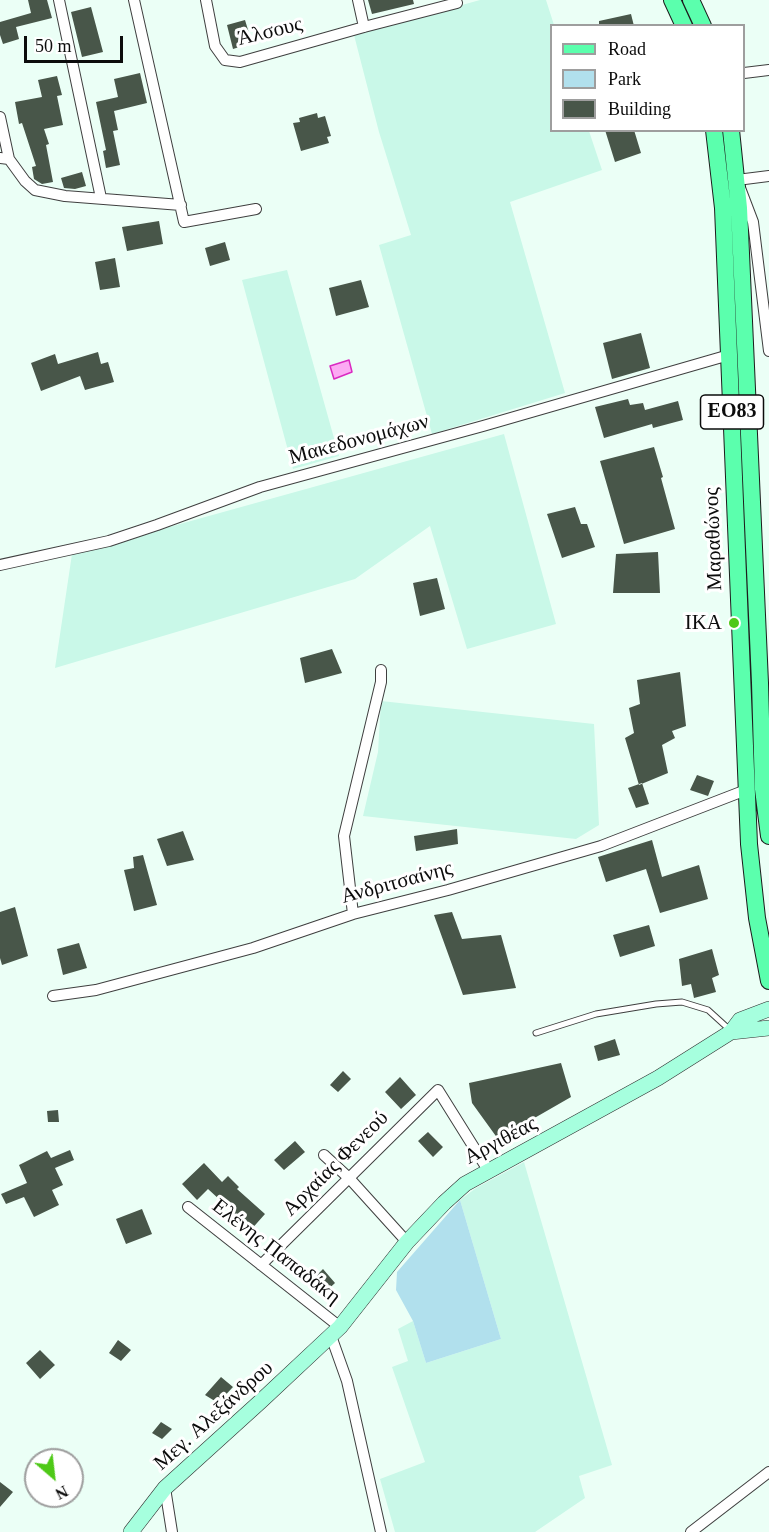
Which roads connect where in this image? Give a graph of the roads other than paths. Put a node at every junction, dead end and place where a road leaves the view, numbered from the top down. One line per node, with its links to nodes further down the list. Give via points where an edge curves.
1 (59, 0): 19 (street)
2 (134, 0): 20 (street)
3 (206, 0): 10 (street, Άλσους, via 215,46 225,60 240,63)
4 (358, 0): 10 (street)
5 (672, 0): 8 (main road)
6 (691, 0): 9 (main road)
7 (456, 3): 10 (street, Άλσους)
8 (683, 24)
9 (702, 24)
10 (364, 27)
11 (769, 70): 12 (street)
12 (745, 73)
13 (0, 117): 16 (street)
14 (714, 132): 23 (main road, Μαραθώνος / ΕΟ83, via 723,208)
15 (731, 132): 18 (main road, Μαραθώνος / ΕΟ83)
16 (5, 158): 19 (street, via 34,190)
17 (769, 176): 18 (street)
18 (737, 180): 22 (street, via 753,222); 27 (main road, Μαραθώνος / ΕΟ83, via 763,789)
19 (101, 198): 20 (street)
20 (181, 206): 21 (street, via 184,222)
21 (256, 209)
22 (769, 351)
23 (729, 355): 24 (street, Μακεδονομάχων, via 260,487 109,541); 26 (main road, Μαραθώνος / ΕΟ83)
24 (0, 565)
25 (381, 670): 28 (street, via 344,836)
26 (746, 790): 28 (street, Ανδριτσαίνης, via 601,846); 29 (main road, Μαραθώνος / ΕΟ83, via 752,881)
27 (769, 836)
28 (353, 914): 30 (street, Ανδριτσαίνης, via 253,948 96,990)
29 (769, 981)
30 (53, 996)
31 (769, 1009): 33 (street, Αργιθέας, via 740,1020)
32 (769, 1028): 33 (street)
33 (731, 1032): 34 (lane, via 708,1010 682,1002 596,1014); 36 (street, Αργιθέας, via 549,1140)
34 (536, 1033)
35 (324, 1155): 37 (street)
36 (488, 1170): 37 (street, Αρχαίας Φενεού, via 438,1090); 39 (street, Αργιθέας, via 458,1191)
37 (350, 1179): 39 (street); 40 (street, Αρχαίας Φενεού)
38 (188, 1207): 40 (street, Ελένης Παπαδάκη)
39 (407, 1242): 41 (street, Αργιθέας)
40 (261, 1265): 41 (street, Ελένης Παπαδάκη)
41 (335, 1332): 43 (street, Μεγ. Αλεξάνδρου); 46 (street)
42 (769, 1472): 47 (street)
43 (165, 1488): 44 (street, Μεγ. Αλεξάνδρου); 45 (street)
44 (131, 1532)
45 (172, 1532)
46 (381, 1532)
47 (691, 1532)

